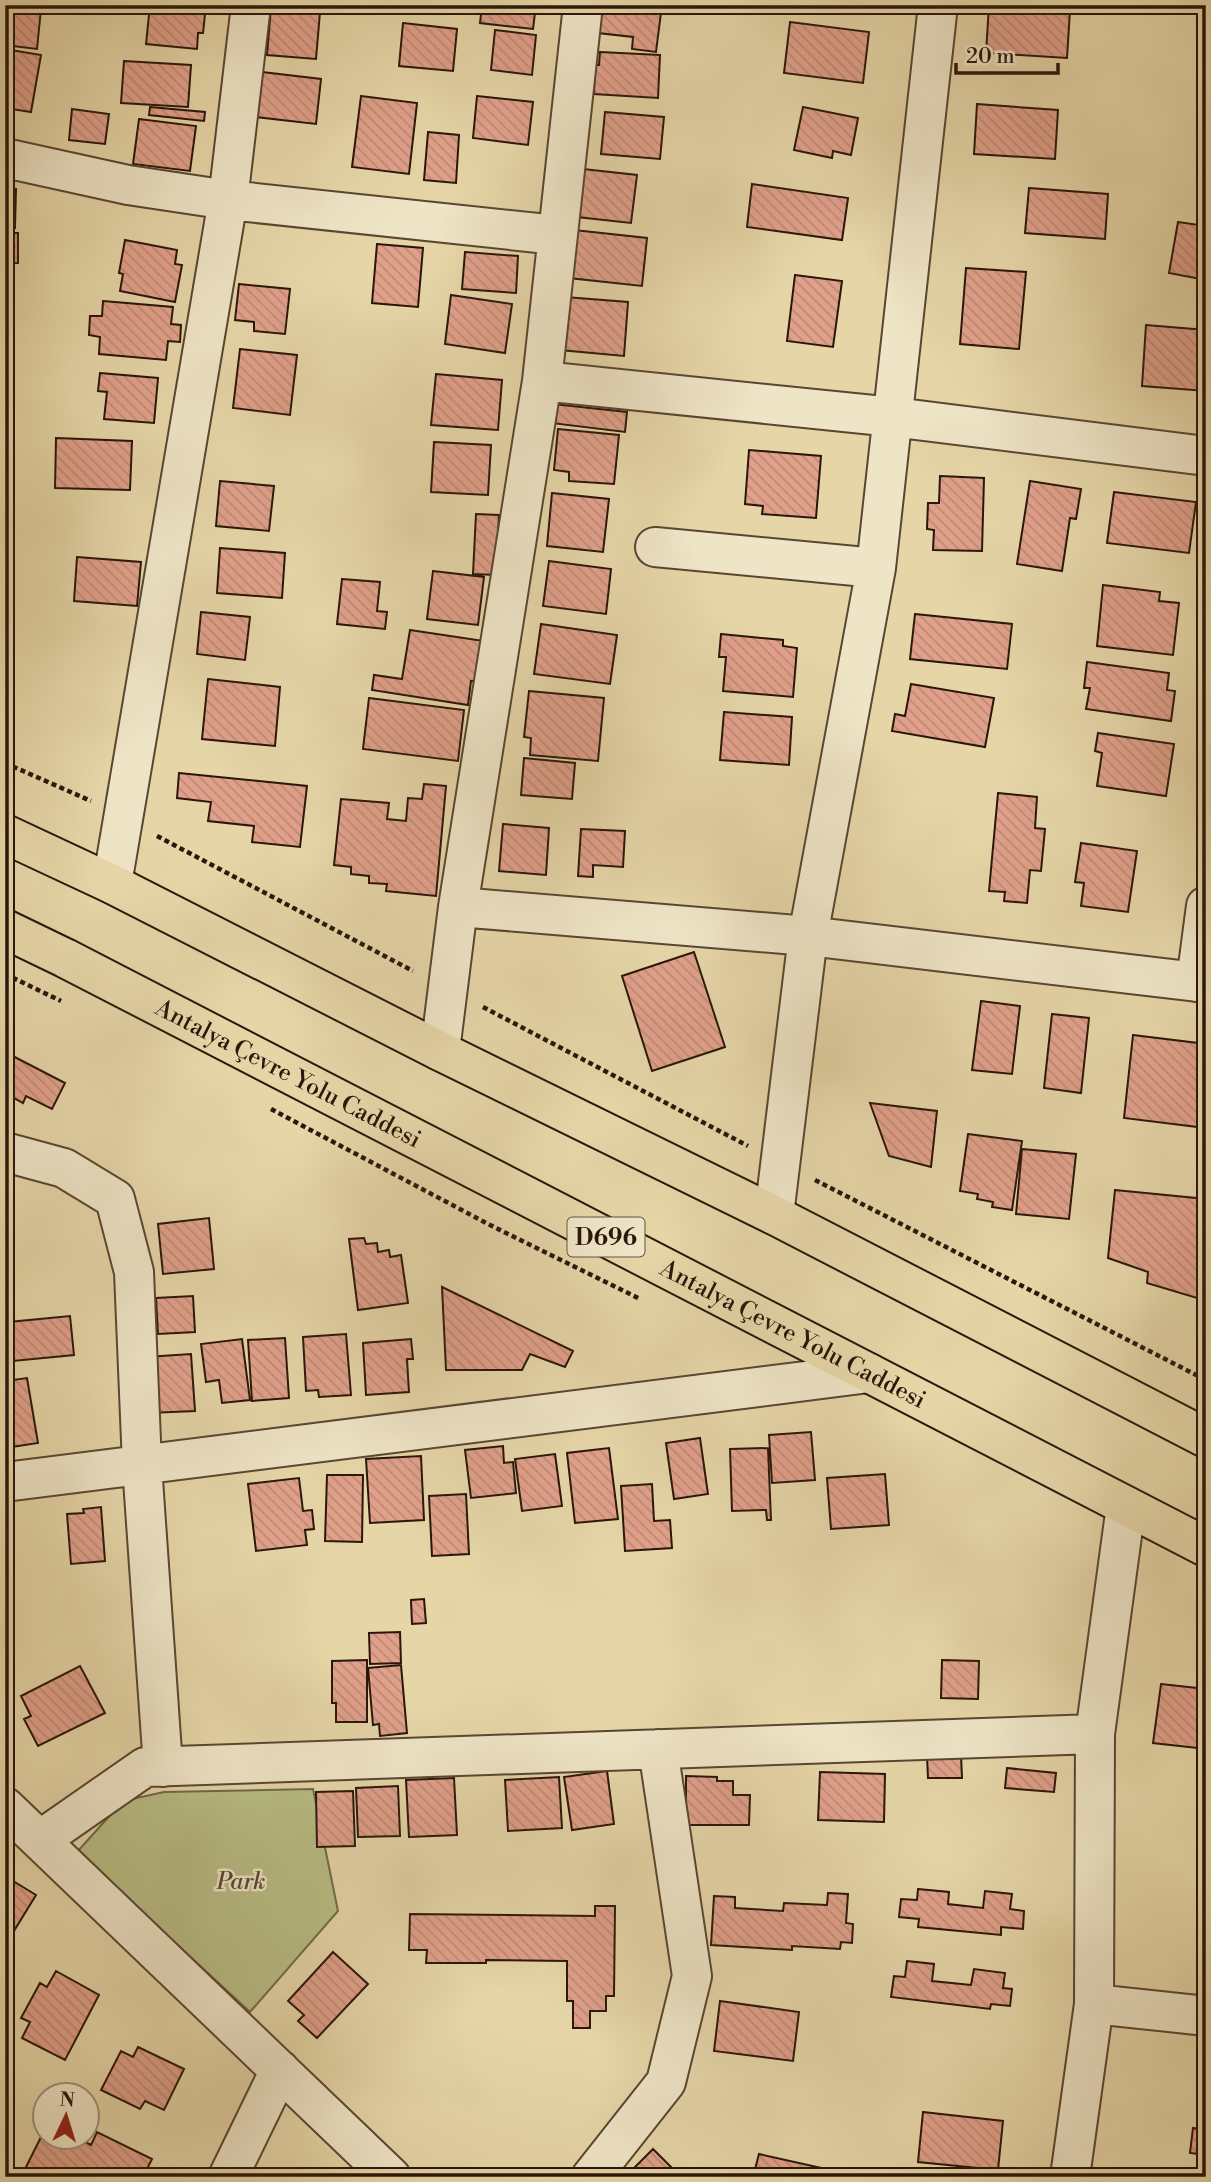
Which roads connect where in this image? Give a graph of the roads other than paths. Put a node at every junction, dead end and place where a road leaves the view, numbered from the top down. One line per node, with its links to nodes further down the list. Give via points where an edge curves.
1 (251, 5): 5 (street)
2 (583, 5): 6 (street)
3 (937, 5): 8 (street)
4 (5, 158): 5 (street, via 128,185)
5 (228, 200): 6 (street); 13 (street)
6 (557, 235): 7 (street)
7 (542, 381): 8 (street); 15 (street)
8 (893, 417): 9 (street); 11 (street)
9 (1206, 456)
10 (655, 547): 11 (street)
11 (876, 568): 17 (street)
12 (5, 834): 13 (highway)
13 (112, 884): 19 (highway)
14 (1206, 906): 18 (street)
15 (458, 907): 17 (street); 19 (street)
16 (5, 929): 22 (highway, Antalya Çevre Yolu Caddesi / D696)
17 (808, 936): 18 (street); 21 (street)
18 (1201, 983)
19 (440, 1051): 21 (highway)
20 (5, 1152): 24 (street, via 64,1168 115,1199 134,1272)
21 (774, 1215): 23 (highway)
22 (869, 1373): 24 (street); 26 (highway, Antalya Çevre Yolu Caddesi / D696)
23 (1206, 1438)
24 (142, 1465): 25 (street); 30 (street)
25 (5, 1482)
26 (1126, 1506): 27 (highway, Antalya Çevre Yolu Caddesi / D696); 28 (street)
27 (1206, 1548)
28 (1095, 1734): 29 (street); 33 (street)
29 (659, 1749): 30 (street); 38 (street, via 692,1976 666,2082)
30 (163, 1767): 32 (street, via 145,1767)
31 (5, 1807): 32 (street)
32 (40, 1840): 35 (street)
33 (1094, 2004): 34 (street); 39 (street)
34 (1206, 2016)
35 (280, 2070): 36 (street); 37 (street)
36 (228, 2177)
37 (391, 2177)
38 (591, 2177)
39 (1070, 2177)

